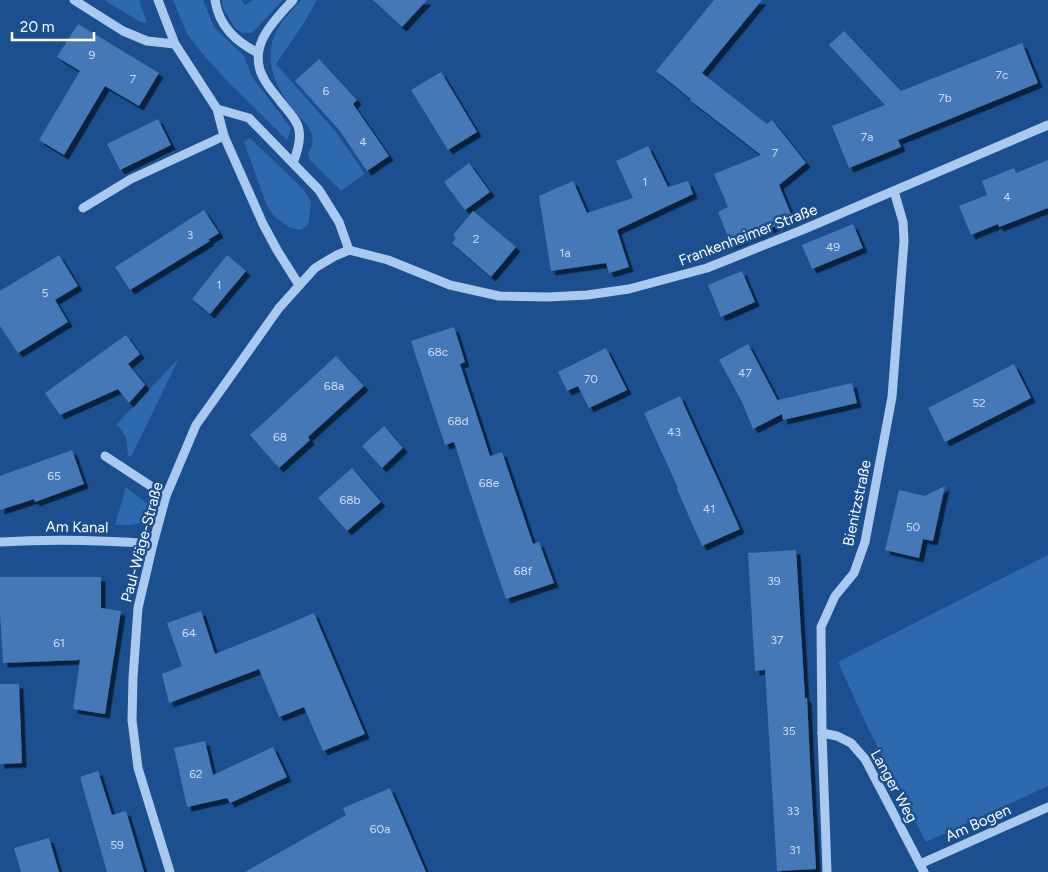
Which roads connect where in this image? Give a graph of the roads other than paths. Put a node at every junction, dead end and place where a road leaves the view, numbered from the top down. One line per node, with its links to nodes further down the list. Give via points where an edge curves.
1 (74, 0): 5 (street, via 123,31 148,41)
2 (158, 0): 5 (street)
3 (215, 0): 6 (street, via 222,23 240,42)
4 (293, 0): 6 (street, via 269,26)
5 (175, 44): 7 (street)
6 (258, 53): 10 (street, via 264,79 299,129 299,145)
7 (217, 109): 9 (street); 10 (street, via 249,118)
8 (1048, 125): 11 (street, Frankenheimer Straße)
9 (224, 136): 12 (street, via 131,180); 14 (street, via 263,224)
10 (293, 163): 13 (street, via 319,190 338,222)
11 (894, 191): 13 (street, Frankenheimer Straße, via 707,268 629,289 586,295 498,296 450,285 388,260); 19 (street, Bienitzstraße, via 903,222 904,241 892,397 866,542 854,573 835,596 821,627)
12 (83, 208)
13 (349, 250): 14 (street, Paul-Wäge-Straße, via 315,268)
14 (299, 286): 16 (street, Paul-Wäge-Straße, via 279,308 196,425)
15 (105, 456): 16 (street)
16 (166, 496): 18 (street, Paul-Wäge-Straße)
17 (0, 542): 18 (street, Am Kanal)
18 (153, 544): 22 (street, Paul-Wäge-Straße, via 138,608 132,720 138,768)
19 (822, 733): 21 (street, Langer Weg, via 851,743 865,759); 23 (street, Bienitzstraße)
20 (1048, 806): 21 (street, Am Bogen)
21 (922, 868)
22 (170, 872)
23 (827, 872)

